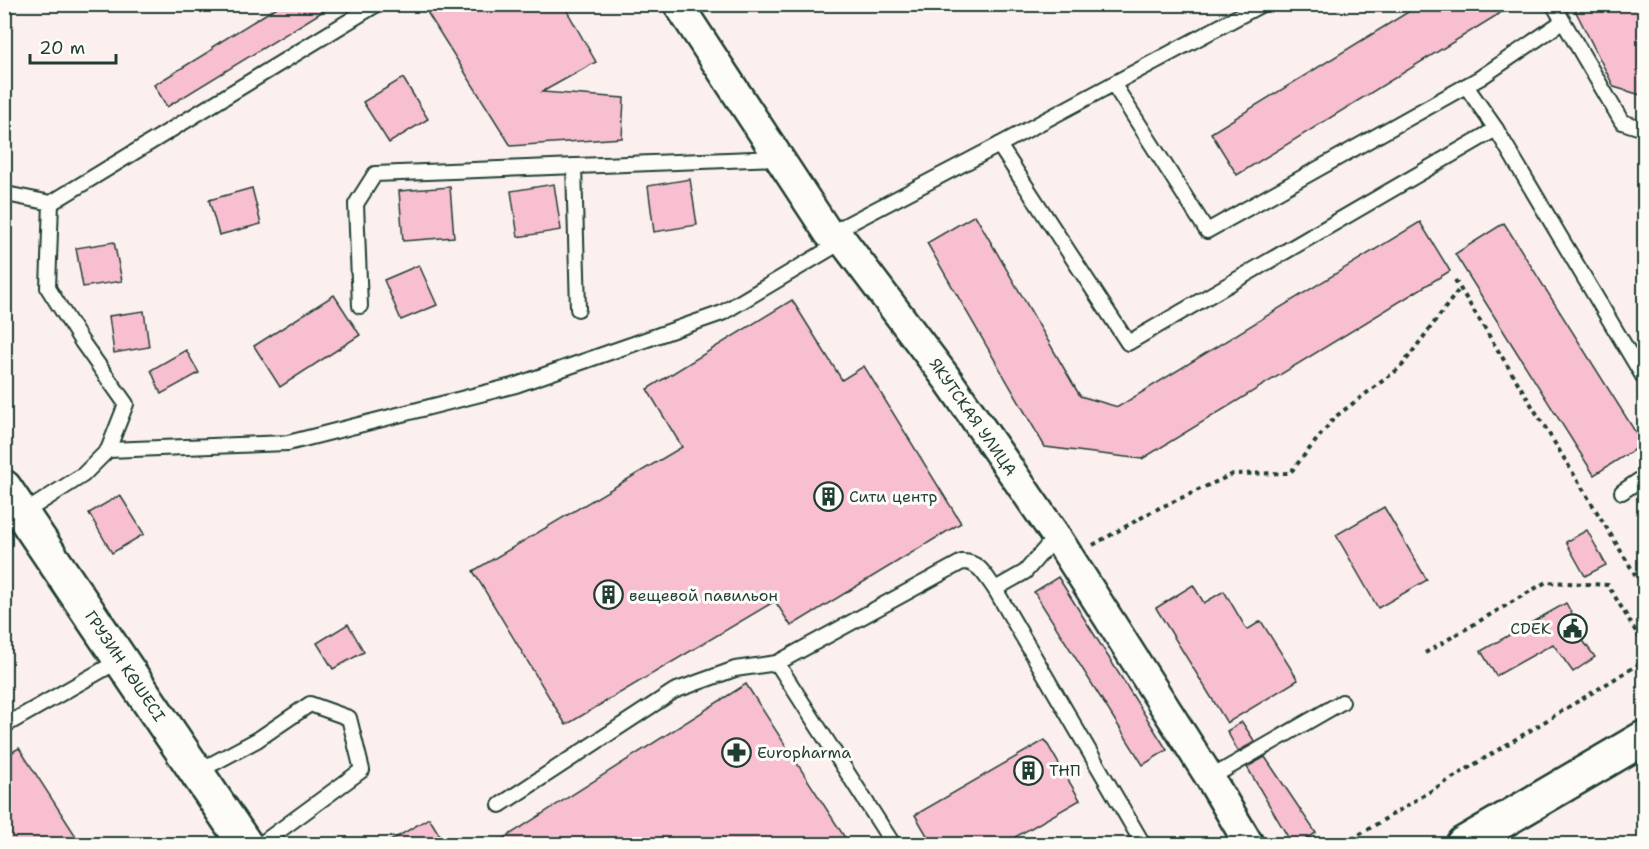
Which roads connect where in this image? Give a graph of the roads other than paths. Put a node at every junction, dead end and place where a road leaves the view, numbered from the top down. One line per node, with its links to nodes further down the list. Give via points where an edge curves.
1 (377, 4): 14 (lane)
2 (678, 4): 11 (street, ЯКУТСКАЯ УЛИЦА)
3 (1262, 4): 6 (lane)
4 (1553, 4): 5 (lane)
5 (1562, 22): 7 (lane); 9 (lane, via 1622,122)
6 (1114, 85): 7 (lane, via 1207,231); 10 (lane)
7 (1466, 86): 8 (lane)
8 (1496, 129): 10 (lane, via 1128,343); 18 (lane)
9 (1644, 129)
10 (999, 145): 15 (lane)
11 (779, 158): 12 (lane); 15 (street, ЯКУТСКАЯ УЛИЦА)
12 (574, 166): 16 (lane, via 375,174 356,204); 17 (lane)
13 (4, 191): 14 (lane)
14 (51, 203): 19 (lane, via 48,288 126,405)
15 (836, 238): 19 (lane, via 722,313 516,385 288,442); 23 (street, ЯКУТСКАЯ УЛИЦА, via 948,380)
16 (360, 306)
17 (578, 309)
18 (1644, 378)
19 (108, 450): 22 (lane, via 83,475)
20 (1644, 477): 21 (lane)
21 (1622, 492)
22 (13, 500): 25 (street, ГРУЗИН КӨШЕСІ)
23 (1063, 547): 24 (lane); 31 (street, ЯКУТСКАЯ УЛИЦА)
24 (995, 589): 26 (lane, via 976,565 962,562); 36 (lane)
25 (121, 659): 28 (lane); 30 (street, ГРУЗИН КӨШЕСІ)
26 (777, 663): 32 (lane, via 735,669 674,691); 35 (lane)
27 (1342, 702): 31 (lane)
28 (4, 726)
29 (1644, 738): 38 (street)
30 (197, 772): 33 (street, ГРУЗИН КӨШЕСІ); 34 (lane, via 257,740 310,704 349,718 362,770)
31 (1210, 778): 37 (street, ЯКУТСКАЯ УЛИЦА)
32 (500, 805)
33 (244, 844)
34 (261, 844)
35 (893, 844)
36 (1143, 844)
37 (1249, 844)
38 (1463, 844)

